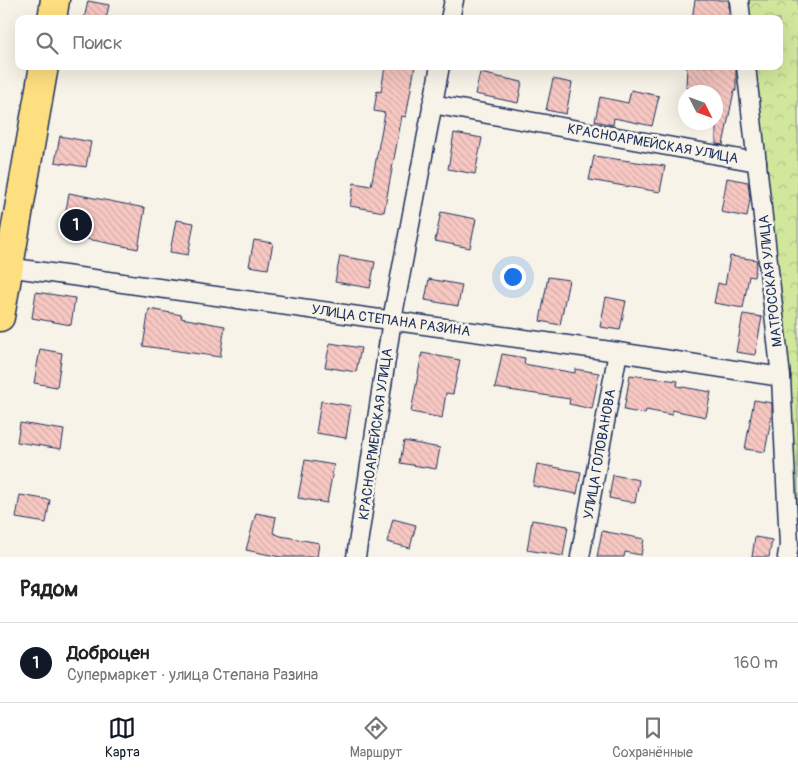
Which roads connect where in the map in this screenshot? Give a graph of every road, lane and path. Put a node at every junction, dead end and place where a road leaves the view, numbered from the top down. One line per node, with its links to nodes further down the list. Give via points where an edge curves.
1 (56, 0): 4 (main road)
2 (454, 0): 5 (street)
3 (739, 0): 6 (street)
4 (53, 15)
5 (451, 15)
6 (741, 15)
7 (43, 70): 12 (main road)
8 (439, 70): 10 (street, КРАСНОАРМЕЙСКАЯ УЛИЦА)
9 (746, 70): 11 (street, МАТРОССКАЯ УЛИЦА)
10 (432, 104): 11 (street, КРАСНОАРМЕЙСКАЯ УЛИЦА); 14 (street, КРАСНОАРМЕЙСКАЯ УЛИЦА)
11 (757, 162): 16 (street, МАТРОССКАЯ УЛИЦА)
12 (4, 267): 13 (main road); 14 (street, УЛИЦА СТЕПАНА РАЗИНА)
13 (0, 317)
14 (392, 320): 15 (street, УЛИЦА СТЕПАНА РАЗИНА); 17 (street, КРАСНОАРМЕЙСКАЯ УЛИЦА)
15 (618, 352): 16 (street, УЛИЦА СТЕПАНА РАЗИНА); 18 (street, УЛИЦА ГОЛОВАНОВА)
16 (781, 377): 19 (street, МАТРОССКАЯ УЛИЦА)
17 (356, 557)
18 (580, 557)
19 (787, 557)

